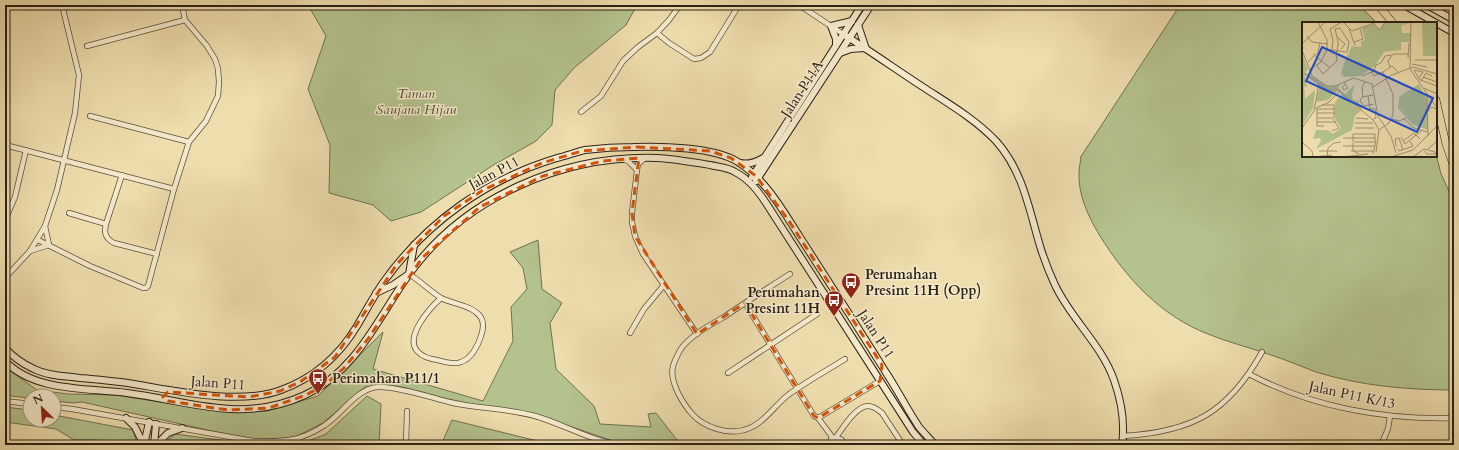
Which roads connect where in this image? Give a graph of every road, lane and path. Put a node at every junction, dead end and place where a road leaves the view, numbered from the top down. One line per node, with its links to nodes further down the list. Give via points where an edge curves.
1 (62, 5): 35 (street, via 79,75 75,113)
2 (182, 5): 11 (street)
3 (680, 5): 19 (street)
4 (740, 5): 19 (street, via 710,52 701,58 694,59)
5 (799, 5): 18 (street)
6 (862, 5): 13 (main road, Jalan P11A)
7 (872, 5): 17 (main road, Jalan P11A)
8 (1378, 5): 14 (main road)
9 (1404, 5): 15 (main road)
10 (1427, 5): 12 (main road)
11 (185, 20): 24 (street); 30 (street, via 215,59 219,82 214,107)
12 (1454, 20)
13 (852, 21): 18 (main road); 21 (main road, Jalan P11A)
14 (1392, 22)
15 (1434, 22)
16 (1437, 23): 20 (main road)
17 (858, 25): 22 (main road, Jalan P11A); 25 (main road)
18 (831, 26): 21 (street); 23 (main road)
19 (657, 32): 28 (street, via 623,62 600,96)
20 (1454, 33)
21 (843, 34): 22 (main road); 23 (main road, Jalan P11A)
22 (850, 38): 25 (main road); 26 (main road, Jalan P11A)
23 (836, 45): 34 (main road, Jalan P11A)
24 (87, 46)
25 (866, 48): 26 (main road); 89 (main road, via 979,124 1004,150 1028,199 1040,247 1056,287 1102,355 1114,380 1123,421)
26 (840, 53): 41 (main road, Jalan P11A)
27 (1437, 104): 38 (main road)
28 (581, 112)
29 (90, 116): 30 (street)
30 (190, 142): 43 (street)
31 (5, 144): 32 (street)
32 (26, 150): 35 (street); 45 (street, via 15,197)
33 (646, 158): 36 (main road, Jalan P11); 39 (street, via 638,164); 42 (main road, Jalan P11, via 674,159 726,168)
34 (763, 158): 37 (main road, via 751,163); 41 (main road, Jalan P11A)
35 (64, 159): 40 (street); 47 (street)
36 (623, 159): 39 (street); 53 (main road, Jalan P11, via 550,174 512,189 480,207 445,234)
37 (740, 163): 41 (main road, Jalan P11); 50 (main road, Jalan P11, via 710,151 674,148 630,147 582,151 535,166 482,190 444,216)
38 (1454, 167)
39 (637, 170): 56 (street, via 632,213 635,236 643,254)
40 (122, 175): 43 (street); 46 (street)
41 (756, 176): 42 (main road, Jalan P11A); 68 (main road, Jalan P11, via 789,221)
42 (750, 183): 71 (main road, Jalan P11, via 766,203)
43 (174, 189): 52 (street)
44 (69, 213): 46 (street)
45 (5, 220)
46 (106, 224): 52 (street, via 108,240)
47 (45, 226): 48 (street); 49 (street)
48 (38, 240): 49 (street); 51 (street)
49 (49, 245): 51 (street); 52 (street, via 90,266 146,288)
50 (414, 245): 53 (main road); 57 (main road, Jalan P11, via 396,264)
51 (30, 251): 55 (street)
52 (157, 254)
53 (409, 274): 57 (main road); 58 (street); 78 (main road, Jalan P11, via 356,354 326,384 306,395 269,408 228,410)
54 (790, 274): 59 (street)
55 (5, 278)
56 (664, 285): 61 (street, via 644,309); 62 (street)
57 (376, 293): 75 (main road, Jalan P11, via 356,328 335,356 320,370 300,382 280,391 249,398)
58 (441, 298): 58 (street, via 473,310 481,317 484,327 471,355 460,363 427,358 417,351 413,343 417,329 429,309)
59 (745, 303): 62 (street); 63 (street)
60 (817, 314): 63 (street)
61 (630, 333)
62 (697, 334): 74 (street, via 682,346 673,367 673,374 680,398 696,419 705,425 734,432 754,426)
63 (770, 345): 69 (street); 74 (street)
64 (5, 348): 72 (main road, Jalan P11, via 12,356 36,370 54,375)
65 (1262, 352): 70 (street)
66 (845, 359): 74 (street)
67 (5, 361): 76 (main road, Jalan P11, via 21,373 51,386)
68 (882, 365): 71 (main road); 73 (main road, Jalan P11)
69 (728, 373)
70 (1249, 374): 82 (street, Jalan P11 K/13, via 1308,398); 89 (street, via 1228,399 1202,418 1169,430)
71 (880, 381): 73 (main road); 84 (street); 98 (main road, Jalan P11)
72 (145, 386): 75 (main road, Jalan P11); 76 (main road, via 154,391 154,395)
73 (895, 387): 99 (main road, Jalan P11, via 919,427)
74 (797, 389): 84 (street, via 814,416)
75 (180, 392): 78 (main road, via 165,392 163,396)
76 (149, 397): 78 (main road, Jalan P11)
77 (5, 401): 79 (street)
78 (168, 401)
79 (22, 403)
80 (62, 408): 83 (street)
81 (407, 411): 94 (street)
82 (1390, 416): 85 (street, Jalan P11 K/13); 101 (street)
83 (126, 418): 86 (street); 92 (main road)
84 (818, 418): 90 (street)
85 (1454, 418)
86 (149, 422): 87 (street); 92 (main road)
87 (156, 424): 88 (street); 93 (main road)
88 (182, 428): 93 (main road, via 168,433); 95 (street, via 253,441 296,440 326,425 368,389 378,387 458,404 525,414 596,439)
89 (1123, 436): 100 (main road)
90 (834, 437): 91 (street); 96 (street, via 842,440); 97 (street, via 849,419 868,406 882,413)
91 (829, 444)
92 (144, 445)
93 (155, 445)
94 (406, 445)
95 (624, 445)
96 (842, 445)
97 (903, 445)
98 (924, 445)
99 (935, 445)
100 (1122, 445)
101 (1381, 445)

